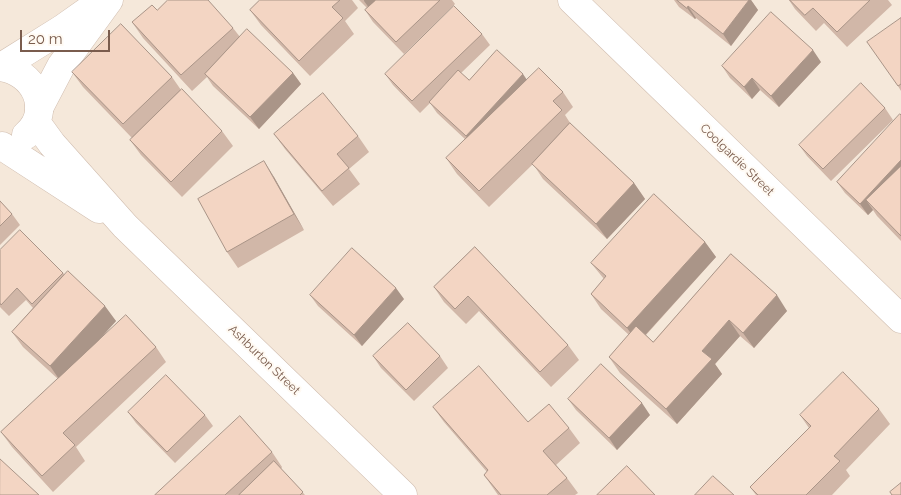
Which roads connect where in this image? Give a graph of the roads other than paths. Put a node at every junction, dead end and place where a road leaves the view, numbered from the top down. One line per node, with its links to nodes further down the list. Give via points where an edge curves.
1 (102, 0): 4 (street)
2 (108, 0): 5 (street, via 61,66)
3 (572, 0): 8 (street, Coolgardie Street)
4 (0, 67): 5 (street, Ashburton Street, via 20,73 28,80 38,97)
5 (38, 115): 6 (street, via 31,131 22,139); 7 (street, Ashburton Street, via 52,144)
6 (1, 146): 7 (street, Ashburton Street)
7 (125, 226): 9 (street, Ashburton Street)
8 (901, 319)
9 (403, 495)

